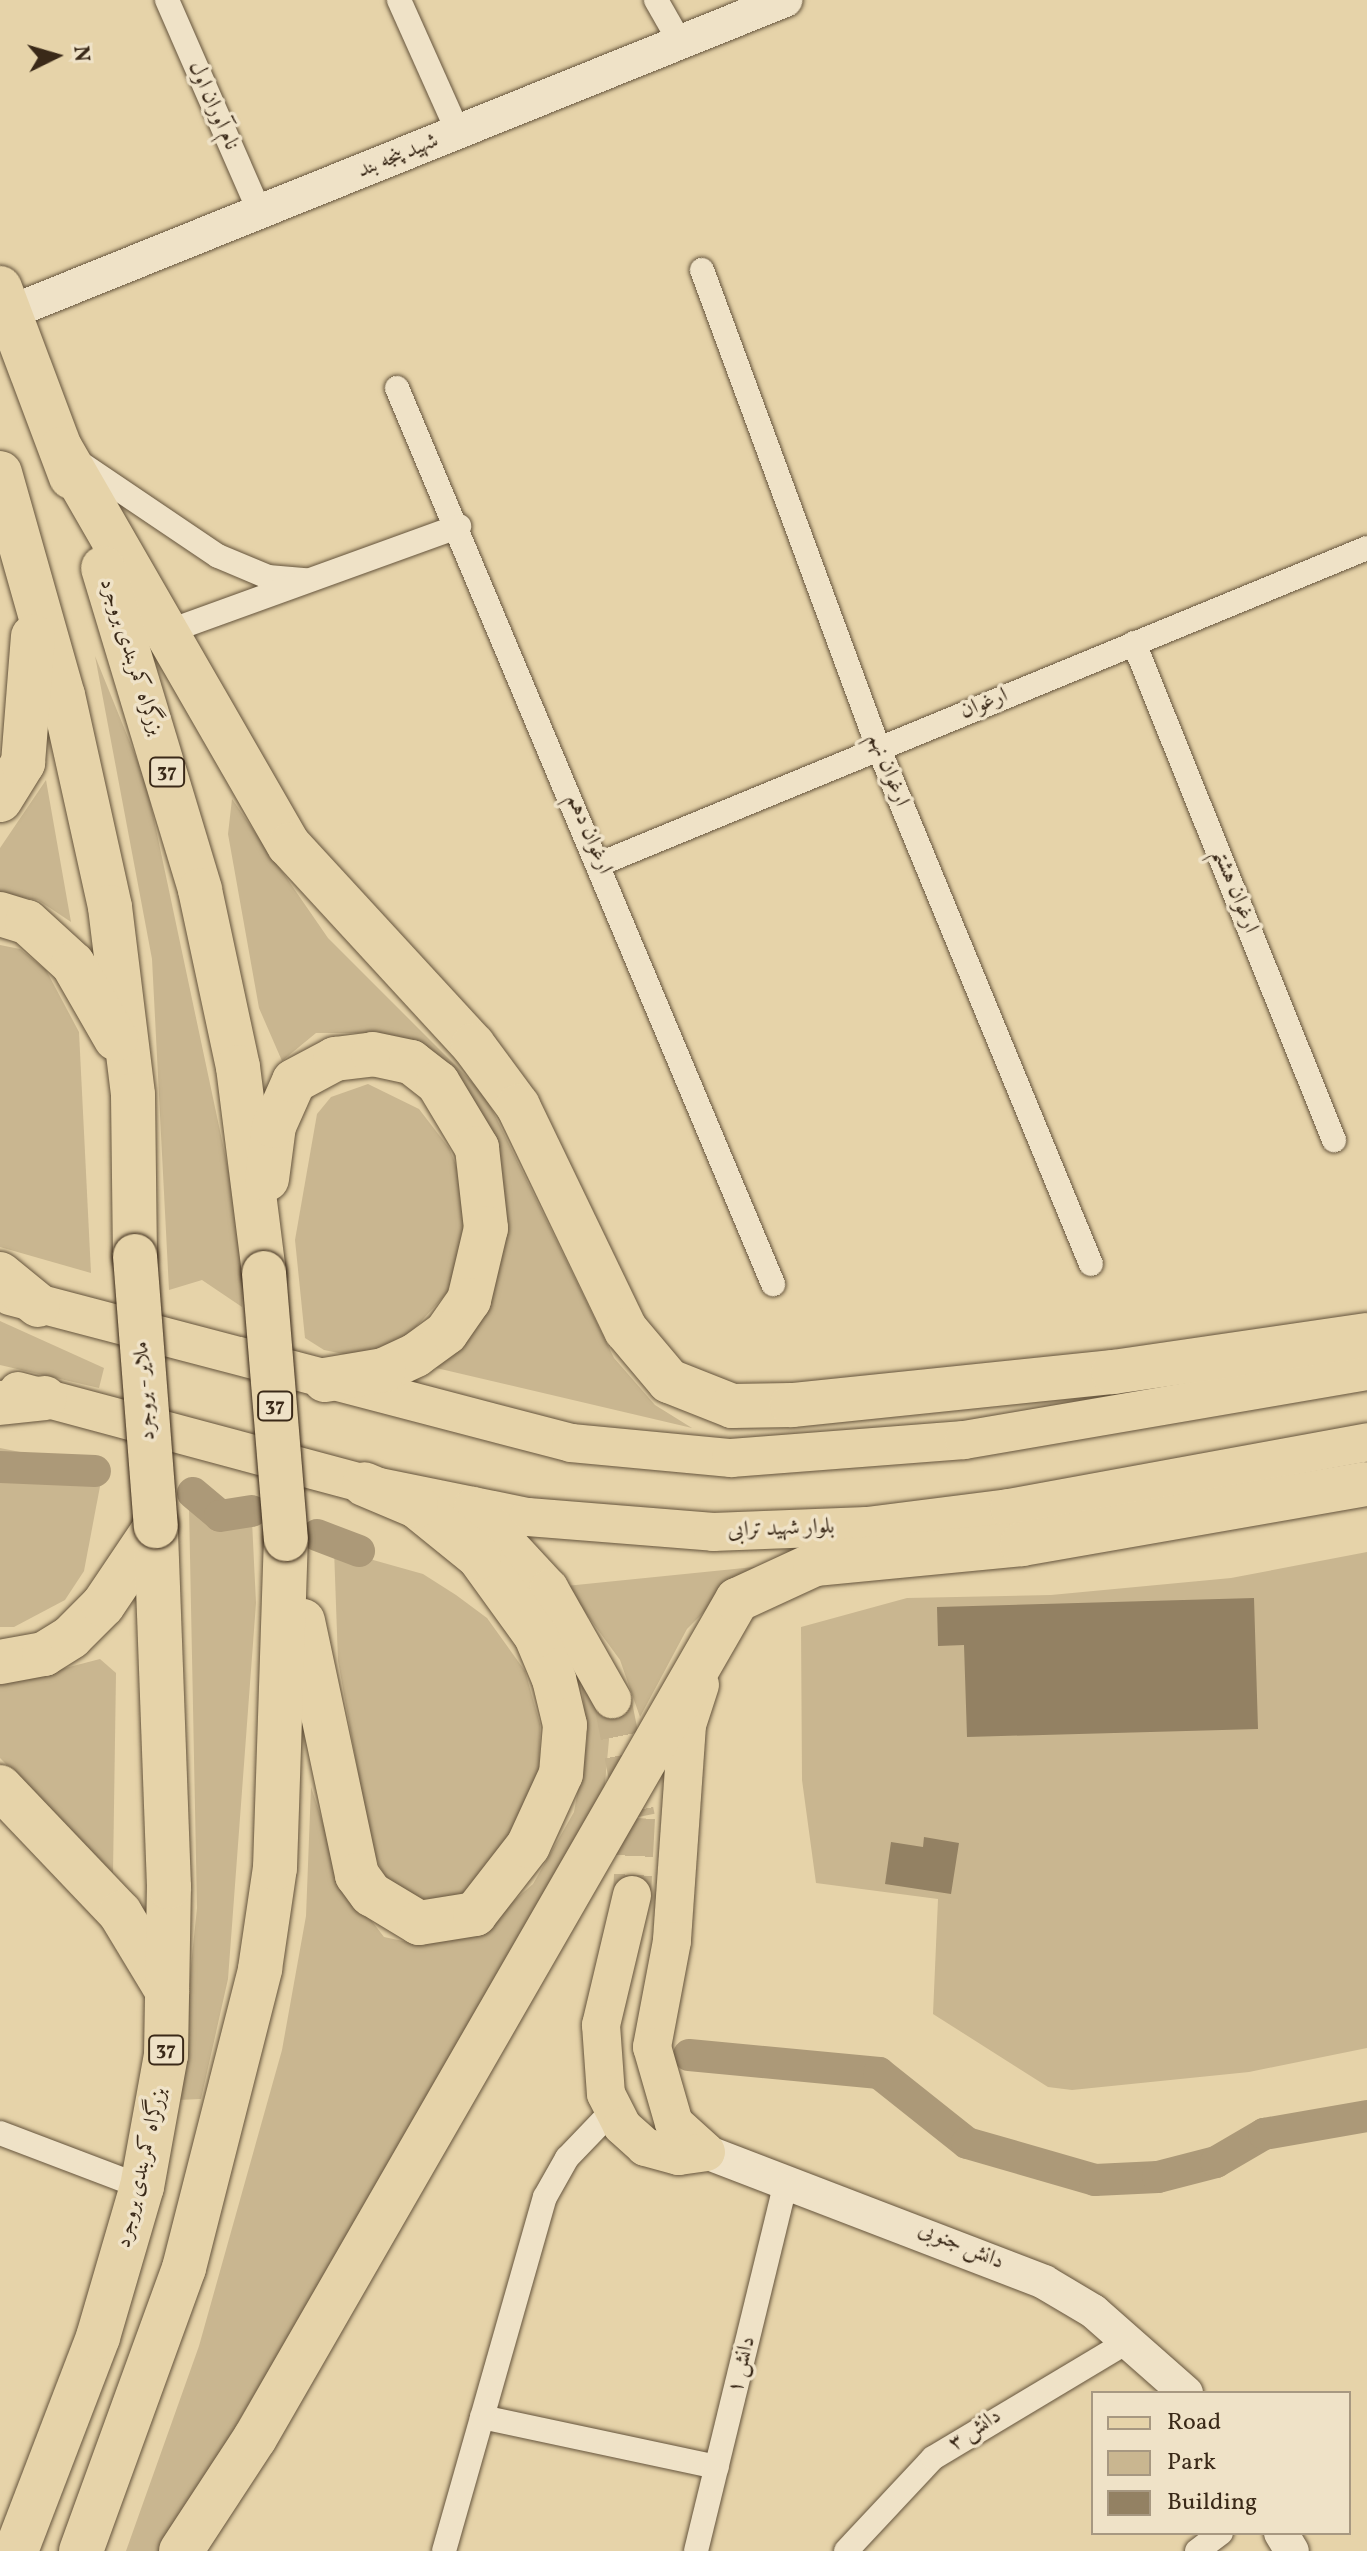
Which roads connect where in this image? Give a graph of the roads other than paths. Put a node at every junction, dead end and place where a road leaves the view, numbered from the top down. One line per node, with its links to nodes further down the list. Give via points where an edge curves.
1 (167, 0): 7 (street, نام آوران اول)
2 (399, 0): 6 (street)
3 (656, 0): 5 (street)
4 (785, 0): 5 (street, شهید پنجه بند)
5 (680, 42): 6 (street, شهید پنجه بند)
6 (458, 132): 7 (street, شهید پنجه بند)
7 (259, 211): 9 (street, شهید پنجه بند)
8 (702, 270): 19 (street, ارغوان نهم)
9 (5, 300): 11 (highway, بزرگراه کمربندی بروجرد / 37)
10 (397, 388): 13 (street, ارغوان دهم)
11 (61, 449): 16 (street, via 218,556 268,577); 17 (highway); 26 (highway, بزرگراه کمربندی بروجرد / 37, via 141,678 200,890 238,1067)
12 (0, 473): 14 (highway, 37)
13 (459, 526): 16 (street); 21 (street, ارغوان دهم)
14 (21, 543): 20 (highway, via 34,620 30,728 23,763); 23 (highway, 37, via 110,907)
15 (1367, 548): 18 (street, ارغوان)
16 (312, 581): 17 (street)
17 (164, 633): 30 (highway, via 289,845 473,1045 518,1106 626,1330 669,1381 732,1406 808,1404 1113,1372)
18 (1134, 643): 19 (street, ارغوان); 24 (street, ارغوان هشتم)
19 (878, 747): 21 (street, ارغوان); 25 (street, ارغوان نهم)
20 (0, 800)
21 (602, 863): 28 (street, ارغوان دهم)
22 (0, 914): 23 (highway, via 27,922 73,964 117,1042)
23 (133, 1095): 40 (highway, ملایر - بروجرد / 37, bridge, via 135,1256)
24 (1334, 1140)
25 (1091, 1264)
26 (264, 1273): 32 (highway, via 274,1126 294,1081 335,1059 373,1054 411,1062 438,1083 477,1148 486,1190 481,1263 469,1300 446,1333 416,1355 384,1370); 41 (highway, 37, bridge)
27 (0, 1274): 29 (highway)
28 (773, 1284)
29 (19, 1299): 32 (main road)
30 (1367, 1335)
31 (1367, 1371): 32 (main road, via 964,1440 731,1458 571,1443)
32 (325, 1380)
33 (0, 1386): 34 (main road, بلوار شهید ترابی)
34 (45, 1398): 35 (highway); 37 (main road, بلوار شهید ترابی)
35 (0, 1403)
36 (1367, 1442): 39 (main road, بلوار شهید ترابی, via 1009,1508 821,1529 604,1526)
37 (364, 1484): 39 (main road, بلوار شهید ترابی); 41 (highway, via 416,1506 479,1557 536,1636 554,1679 565,1725 561,1774 528,1846 475,1914 419,1923 382,1903 357,1875)
38 (1367, 1484): 42 (highway, via 1022,1544 815,1564 747,1592)
39 (473, 1506): 44 (main road, via 549,1588)
40 (156, 1526): 43 (highway, via 103,1605 71,1637 44,1654); 47 (highway, بزرگراه کمربندی بروجرد / 37)
41 (286, 1539): 59 (highway, 37, via 275,1868 260,1969 184,2268)
42 (727, 1612): 50 (main road, via 687,1725 672,1941 652,2047 674,2123); 60 (highway, via 255,2438)
43 (0, 1662)
44 (612, 1699)
45 (0, 1787): 47 (highway, via 120,1913)
46 (632, 1895): 48 (main road, via 601,2025)
47 (169, 1995): 52 (highway, بزرگراه کمربندی بروجرد / 37)
48 (612, 2111): 50 (main road, via 633,2138 660,2154); 55 (street, via 567,2158 545,2197)
49 (0, 2133): 52 (street)
50 (706, 2152): 51 (street, دانش جنوبی)
51 (787, 2179): 53 (street, دانش جنوبی, via 1044,2282); 56 (street, دانش ۱)
52 (142, 2187): 58 (highway, بزرگراه کمربندی بروجرد / 37, via 64,2439)
53 (1130, 2340): 54 (street, دانش جنوبی); 63 (street, دانش ۳, via 933,2458)
54 (1184, 2391)
55 (482, 2417): 56 (street); 61 (street)
56 (717, 2467): 62 (street, دانش ۱)
57 (1218, 2535): 64 (street)
58 (16, 2551)
59 (81, 2551)
60 (181, 2551)
61 (444, 2551)
62 (696, 2551)
63 (846, 2551)
64 (1197, 2551)

